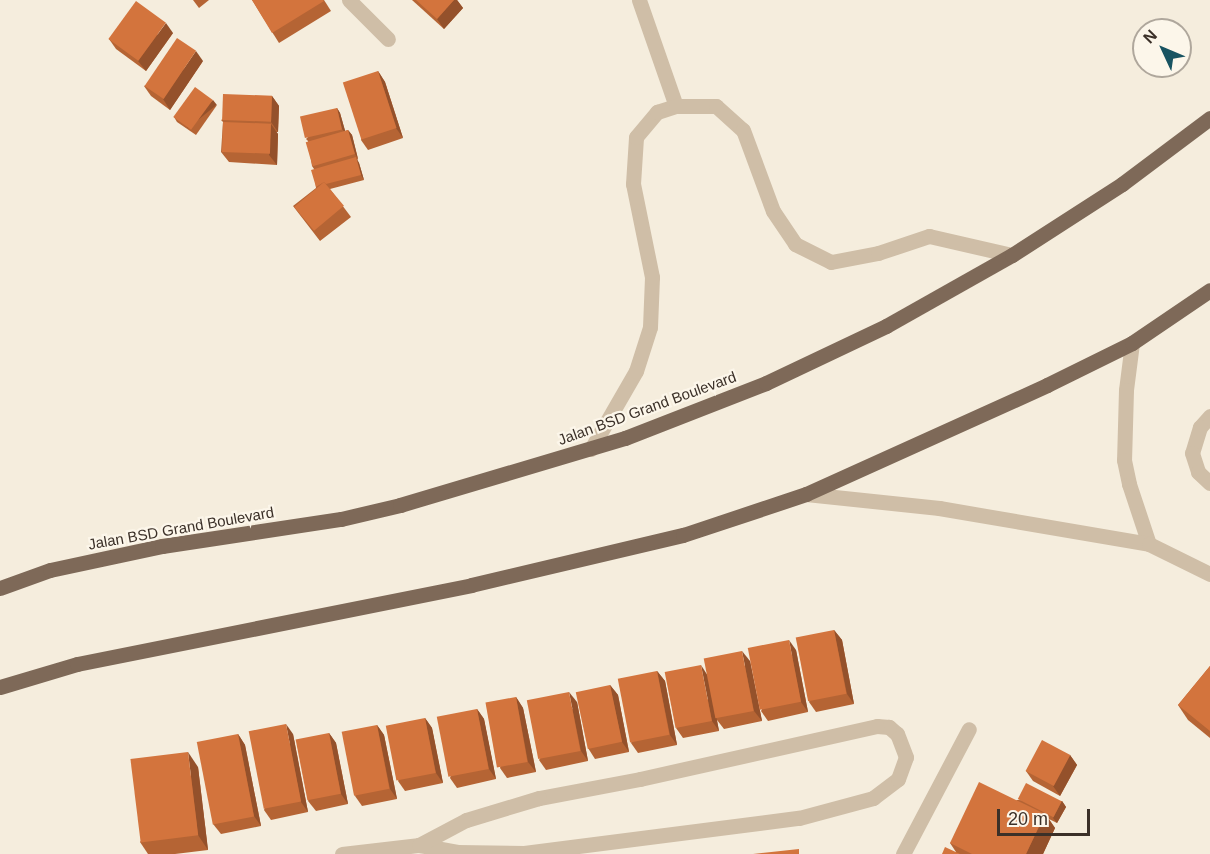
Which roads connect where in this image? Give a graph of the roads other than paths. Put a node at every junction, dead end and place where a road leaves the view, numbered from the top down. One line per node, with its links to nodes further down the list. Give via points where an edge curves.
1 (349, 0): 3 (street)
2 (639, 0): 4 (street)
3 (388, 39)
4 (676, 106): 6 (street, via 716,106 743,130 773,211 795,244 831,262 878,253 928,236); 10 (street, via 657,112 636,137 633,184 652,277 650,327 636,371)
5 (1210, 118): 6 (main road, Jalan BSD Grand Boulevard, via 1112,191)
6 (1012, 255): 10 (main road, Jalan BSD Grand Boulevard, via 812,363 766,384)
7 (1210, 290): 8 (main road)
8 (1132, 343): 12 (main road); 13 (street, via 1124,460)
9 (1210, 416): 11 (street, via 1200,427 1192,453 1198,472)
10 (591, 448): 15 (main road, Jalan BSD Grand Boulevard, via 341,519 162,546 50,570)
11 (1210, 483)
12 (806, 494): 13 (street, via 939,508); 16 (main road, via 682,535 471,585 77,664)
13 (1149, 544): 14 (street)
14 (1210, 574)
15 (0, 588)
16 (0, 687)
17 (969, 729): 20 (street)
18 (419, 845): 18 (street, via 466,820 539,798 640,780 877,726 889,727 897,734 906,757 898,779 873,798 799,818 524,853 457,852); 19 (street)
19 (342, 854)
20 (903, 854)

